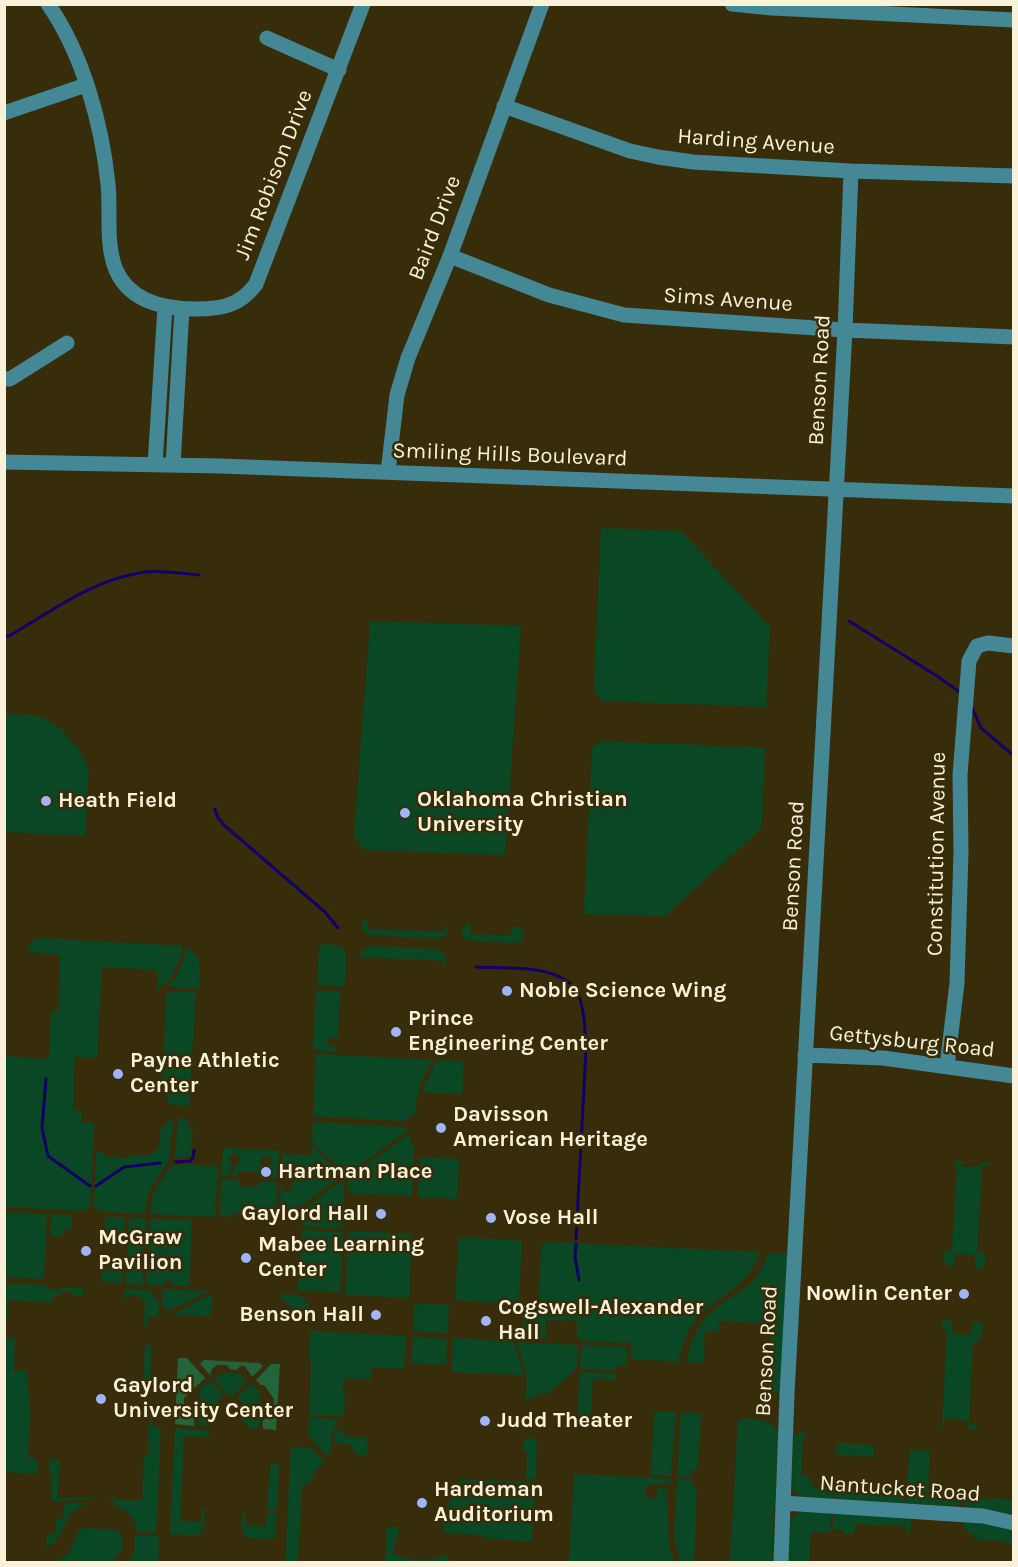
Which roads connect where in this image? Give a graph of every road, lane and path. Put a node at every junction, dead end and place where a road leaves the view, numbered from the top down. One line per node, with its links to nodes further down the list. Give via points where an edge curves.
1 (48, 4): 8 (street, Jim Robison Drive)
2 (363, 4): 7 (street, Jim Robison Drive)
3 (542, 4): 9 (street, Baird Drive)
4 (732, 4): 5 (street)
5 (1014, 20)
6 (267, 38): 7 (street)
7 (339, 70): 15 (street, Jim Robison Drive, via 255,284 243,299 227,307)
8 (86, 84): 10 (street); 14 (street, Jim Robison Drive, via 100,127 109,185 110,249 116,270 132,292)
9 (504, 106): 11 (street, Harding Avenue, via 658,158); 13 (street, Baird Drive)
10 (4, 113)
11 (851, 171): 12 (street, Harding Avenue); 16 (street, Benson Road)
12 (1014, 177)
13 (450, 256): 16 (street, Sims Avenue, via 549,295 624,315); 23 (street, Baird Drive, via 397,395)
14 (165, 307): 15 (street, Jim Robison Drive); 21 (street)
15 (182, 309): 22 (street)
16 (845, 330): 17 (street, Sims Avenue); 24 (street, Benson Road)
17 (1014, 337)
18 (68, 344): 19 (street)
19 (4, 379)
20 (4, 462): 21 (street, Smiling Hills Boulevard)
21 (155, 465): 22 (street, Smiling Hills Boulevard)
22 (173, 465): 23 (street, Smiling Hills Boulevard)
23 (388, 472): 24 (street, Smiling Hills Boulevard)
24 (836, 490): 25 (street, Smiling Hills Boulevard); 27 (street, Benson Road)
25 (1014, 496)
26 (1014, 646): 28 (street, Constitution Avenue, via 977,646 969,661 960,775 957,983)
27 (805, 1055): 28 (street, Gettysburg Road, via 883,1058); 30 (street, Benson Road)
28 (947, 1066): 29 (street, Gettysburg Road)
29 (1014, 1076)
30 (783, 1503): 31 (street, Nantucket Road, via 983,1516); 32 (street, Benson Road)
31 (1014, 1523)
32 (781, 1563)

